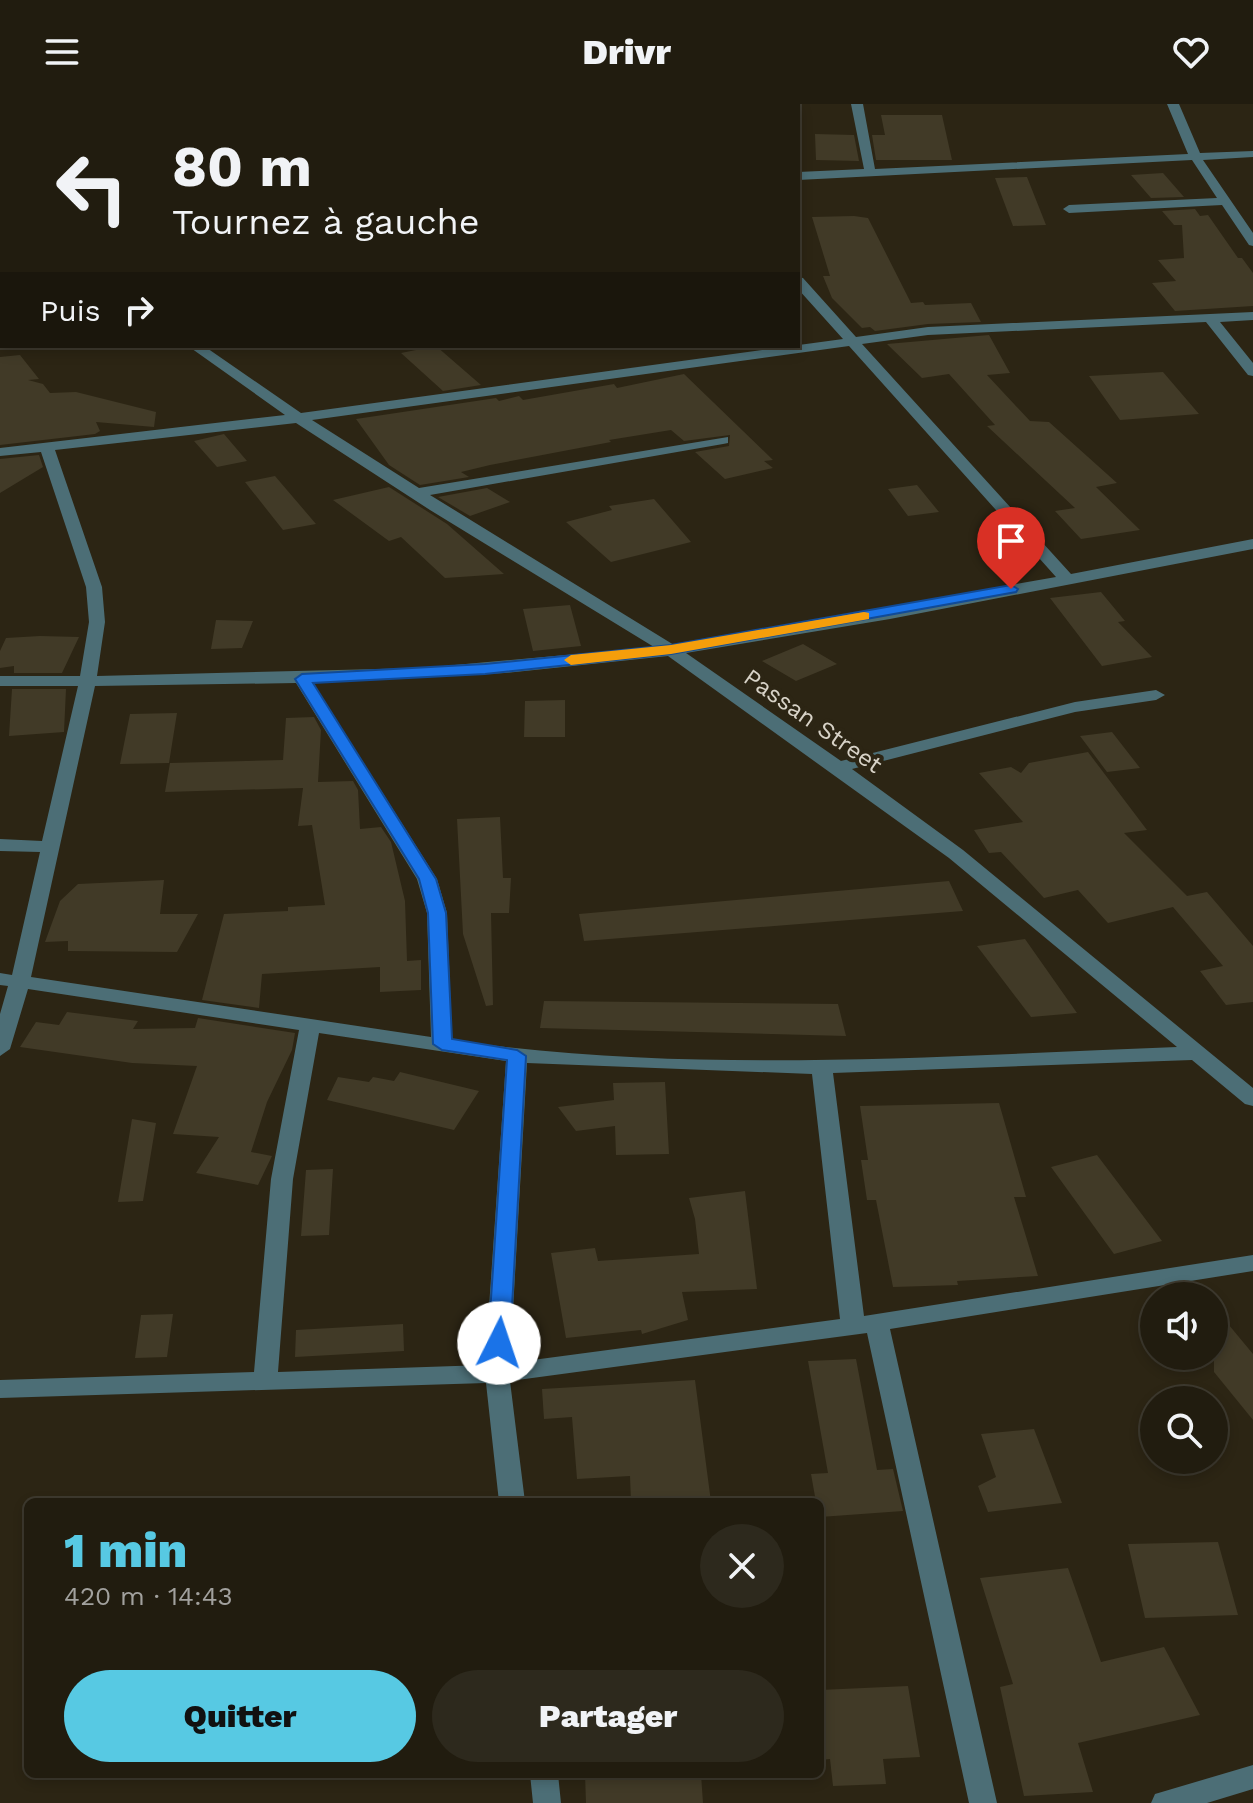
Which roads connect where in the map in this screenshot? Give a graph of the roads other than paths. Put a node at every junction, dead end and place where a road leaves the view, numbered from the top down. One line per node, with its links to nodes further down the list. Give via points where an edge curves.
1 (857, 104): 5 (street)
2 (1173, 104): 4 (street)
3 (1253, 154): 4 (street)
4 (1195, 156): 5 (street); 7 (street)
5 (870, 172): 6 (street)
6 (800, 176)
7 (1225, 201): 8 (street); 9 (street)
8 (1069, 209)
9 (1253, 242)
10 (800, 283): 13 (street)
11 (1253, 316): 12 (street)
12 (1209, 317): 13 (street, via 928,331); 15 (street)
13 (853, 341): 16 (street); 22 (street)
14 (198, 348): 16 (street, Passan Street)
15 (1253, 372)
16 (298, 418): 18 (street); 20 (street, Passan Street)
17 (723, 440): 20 (street)
18 (47, 449): 19 (street); 26 (street, via 94,587 97,622)
19 (0, 452)
20 (417, 493): 23 (street, Passan Street)
21 (1253, 544): 22 (street)
22 (1067, 579): 23 (street)
23 (671, 650): 24 (street, via 485,669); 28 (street, Passan Street)
24 (302, 679): 26 (street); 33 (street, via 427,879 437,913)
25 (0, 681): 26 (street)
26 (88, 681): 30 (street)
27 (1156, 695): 28 (street, via 1075,707)
28 (838, 767): 35 (street, Passan Street, via 956,854)
29 (0, 845): 30 (street)
30 (50, 847): 31 (street)
31 (10, 981): 32 (street); 34 (street)
32 (310, 1027): 33 (street); 42 (street, via 282,1179)
33 (442, 1044): 36 (street)
34 (0, 1049)
35 (1194, 1053): 37 (street); 38 (street, Passan Street)
36 (517, 1056): 37 (street); 41 (street)
37 (822, 1067): 40 (street)
38 (1253, 1099)
39 (1253, 1263): 40 (street)
40 (865, 1325): 41 (street); 48 (street)
41 (497, 1374): 42 (street); 44 (street)
42 (265, 1381): 43 (street)
43 (0, 1389)
44 (512, 1498)
45 (544, 1778): 47 (street)
46 (1252, 1780): 49 (street)
47 (547, 1803)
48 (983, 1803)
49 (1165, 1803)

